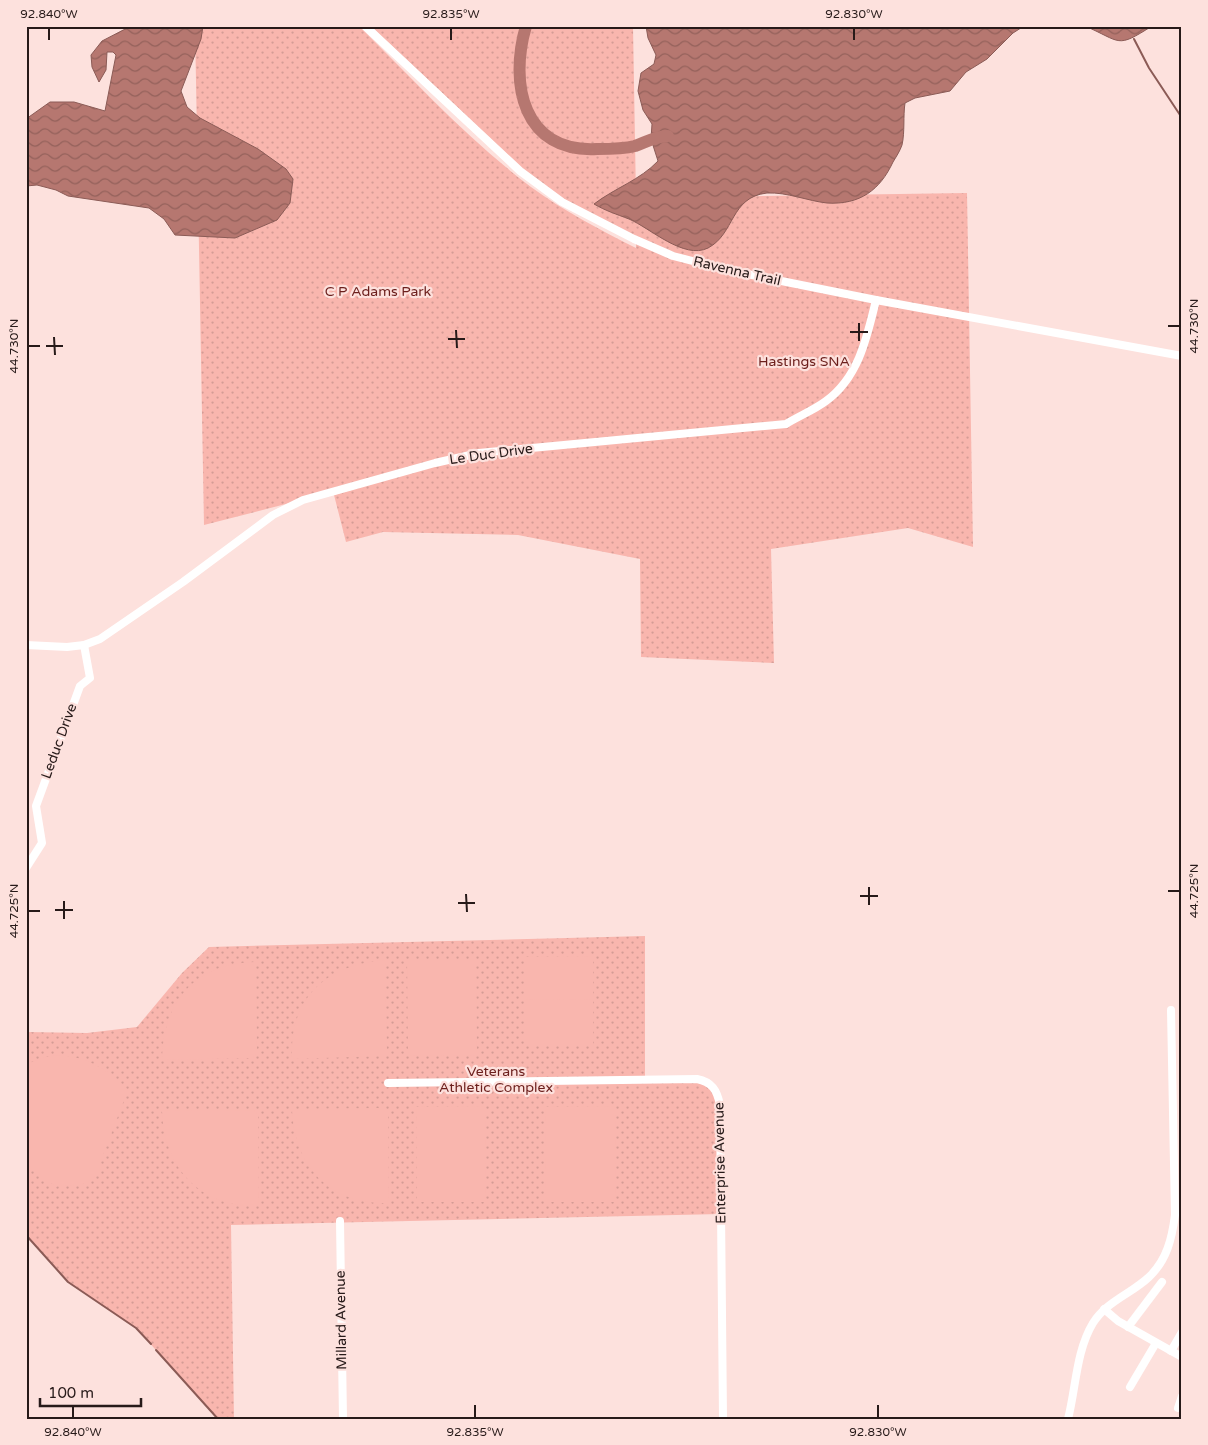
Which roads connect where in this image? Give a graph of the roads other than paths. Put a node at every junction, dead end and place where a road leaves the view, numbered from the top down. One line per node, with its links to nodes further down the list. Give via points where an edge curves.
1 (365, 26): 2 (street, Ravenna Trail, via 520,171 562,202 673,256)
2 (876, 300): 3 (street, Ravenna Trail); 5 (street, Le Duc Drive, via 864,350 840,389 825,402 786,424 480,453 303,500 273,515 130,619 100,639)
3 (1182, 356)
4 (26, 645): 5 (street)
5 (84, 645): 6 (street, Leduc Drive, via 90,678 80,686 45,777 36,806 42,843)
6 (26, 868)
7 (1171, 1010): 8 (street)
8 (1172, 1068): 9 (street); 11 (street)
9 (1182, 1068)
10 (388, 1082): 24 (street, Enterprise Avenue, via 697,1079 712,1085 718,1093 720,1105)
11 (1178, 1185): 14 (street, via 1167,1251 1148,1278)
12 (340, 1222): 23 (street, Millard Avenue)
13 (1162, 1282): 15 (street)
14 (1104, 1309): 15 (street); 25 (street, via 1084,1340)
15 (1128, 1327): 17 (street)
16 (1182, 1332): 18 (street)
17 (1156, 1342): 18 (street); 20 (street)
18 (1171, 1351): 19 (street)
19 (1182, 1357)
20 (1130, 1387)
21 (1182, 1396): 22 (street)
22 (1178, 1408)
23 (343, 1419)
24 (723, 1419)
25 (1068, 1419)

